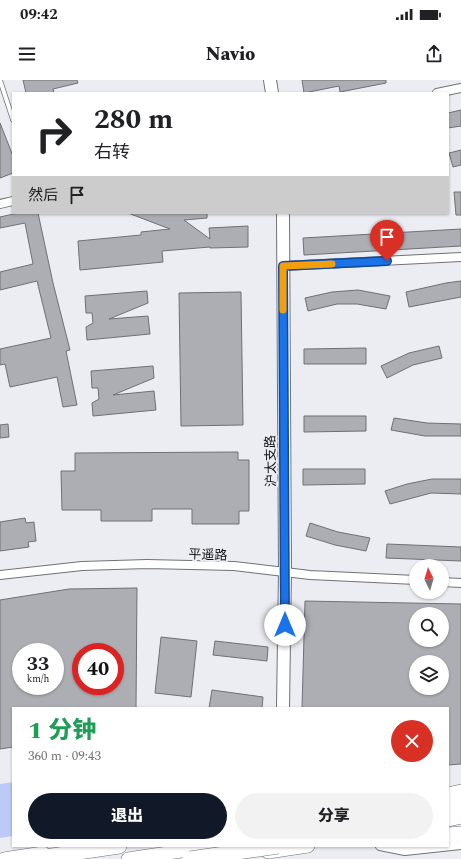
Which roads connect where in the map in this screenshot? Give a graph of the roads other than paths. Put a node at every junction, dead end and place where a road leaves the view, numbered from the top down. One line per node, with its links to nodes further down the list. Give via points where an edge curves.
1 (0, 80): 6 (lane)
2 (270, 80): 4 (street)
3 (461, 88): 5 (street)
4 (272, 92)
5 (442, 92)
6 (12, 117)
7 (12, 201): 8 (street)
8 (0, 204)
9 (282, 214): 11 (street, 沪太支路)
10 (461, 257): 11 (street)
11 (283, 266): 12 (street, 沪太支路)
12 (285, 571): 13 (street, 平遥路, via 226,566 117,564 68,567); 14 (street, 平遥路); 17 (street, 沪太支路)
13 (0, 576)
14 (409, 580)
15 (449, 582): 16 (street)
16 (461, 583)
17 (283, 707)
18 (461, 788): 19 (main road)
19 (449, 790)
20 (461, 792): 21 (highway)
21 (449, 795)
22 (461, 796): 23 (main road)
23 (449, 799)
24 (461, 805): 25 (main road)
25 (449, 808)
26 (461, 816): 27 (highway)
27 (449, 819)
28 (449, 825): 29 (main road)
29 (458, 834)
30 (85, 847): 38 (main road)
31 (112, 847): 39 (highway)
32 (153, 847): 40 (main road)
33 (208, 847): 41 (main road)
34 (300, 847): 37 (main road)
35 (386, 847): 36 (street, via 405,850)
36 (415, 847)
37 (276, 850): 42 (highway, bridge); 43 (main road)
38 (4, 859)
39 (32, 859)
40 (75, 859)
41 (128, 859)
42 (190, 859)
43 (222, 859)

